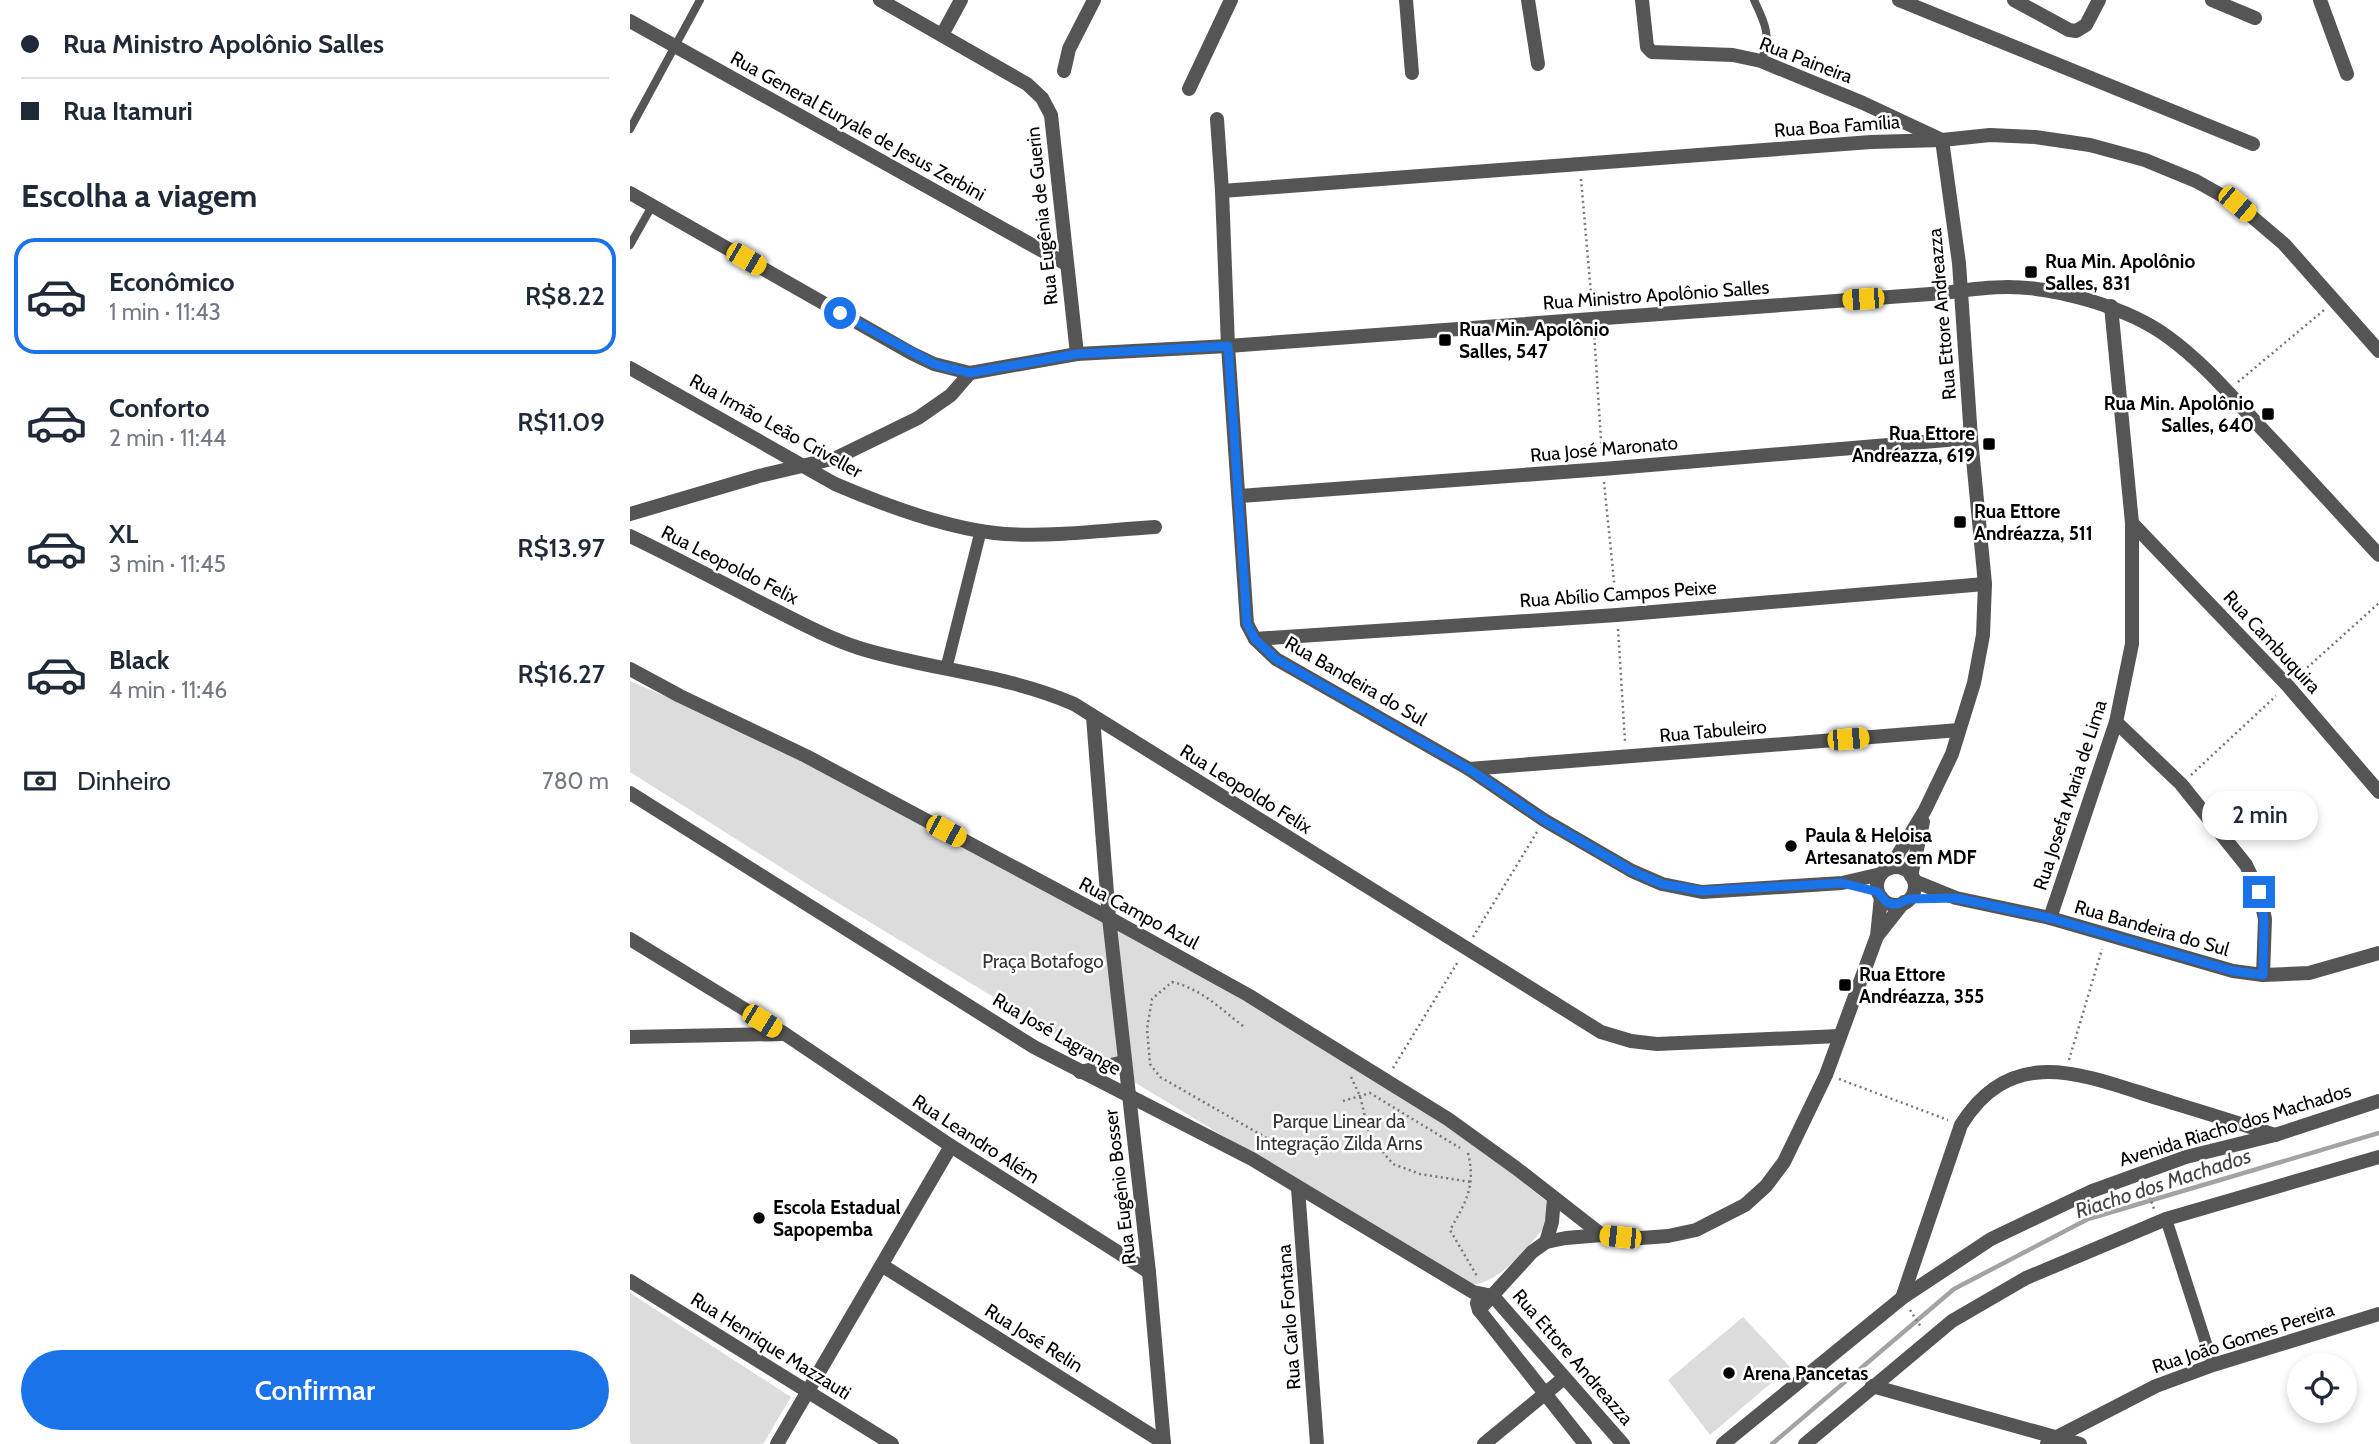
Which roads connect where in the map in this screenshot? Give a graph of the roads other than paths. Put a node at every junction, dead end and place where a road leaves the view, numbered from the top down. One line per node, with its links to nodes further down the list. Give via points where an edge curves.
1 (700, 0): 18 (lane)
2 (880, 0): 17 (street, Rua Eugênia de Guerin)
3 (961, 0): 17 (street)
4 (1094, 0): 21 (street, via 1069,49)
5 (1231, 0): 24 (street)
6 (1406, 0): 22 (street)
7 (1528, 0): 20 (street)
8 (1642, 0): 19 (street, Rua Paineira, via 1648,50)
9 (1754, 0): 19 (lane, via 1768,38)
10 (1899, 0): 28 (street)
11 (2014, 0): 12 (street, via 2076,31 2086,25)
12 (2099, 0)
13 (2213, 0): 15 (street)
14 (2320, 0): 23 (street)
15 (2255, 18)
16 (630, 21): 18 (street, Rua General Euryale de Jesus Zerbini)
17 (942, 35): 33 (street, Rua Eugênia de Guerin, via 1027,84 1042,98 1051,115)
18 (675, 46): 26 (lane); 33 (street, Rua General Euryale de Jesus Zerbini)
19 (1761, 61): 27 (street, Rua Paineira)
20 (1538, 64)
21 (1064, 71)
22 (1412, 74)
23 (2347, 74)
24 (1189, 89)
25 (1217, 118): 29 (street, Rua Bandeira do Sul)
26 (630, 129)
27 (1942, 140): 29 (street, Rua Boa Família); 34 (street, Rua Ettore Andreazza); 37 (street, Rua Boa Família, via 1990,135 2090,145 2196,181 2237,204 2284,244)
28 (2253, 144)
29 (1222, 191): 36 (street, Rua Bandeira do Sul)
30 (630, 193): 31 (street, Rua Ministro Apolônio Salles)
31 (652, 206): 32 (lane); 40 (street, Rua Ministro Apolônio Salles, via 911,353)
32 (630, 245)
33 (1066, 264): 38 (street, Rua Eugênia de Guerin)
34 (1961, 291): 35 (street, Rua Ministro Apolônio Salles, via 2011,287); 36 (street, Rua Ministro Apolônio Salles); 41 (street, Rua Ettore Andreazza)
35 (2111, 306): 45 (street, Rua Josefa Maria de Lima); 49 (street, Rua Ministro Apolônio Salles, via 2145,322 2195,359)
36 (1228, 346): 38 (street, Rua Ministro Apolônio Salles); 43 (street, Rua Bandeira do Sul)
37 (2379, 351)
38 (1077, 354): 40 (street, Rua Ministro Apolônio Salles)
39 (630, 368): 42 (street, Rua Irmão Leão Criveller)
40 (970, 373): 42 (street, via 951,396 918,418 836,458)
41 (1971, 438): 43 (street, Rua José Maronato); 50 (street, Rua Ettore Andreazza)
42 (807, 466): 44 (street); 47 (street, Rua Irmão Leão Criveller, via 868,498)
43 (1240, 496): 51 (street, Rua Bandeira do Sul, via 1247,624)
44 (630, 514)
45 (2132, 523): 55 (street, Rua Josefa Maria de Lima, via 2132,644); 58 (street, Rua Cambuquira, via 2288,686)
46 (1155, 527): 47 (street, Rua Irmão Leão Criveller, via 1030,534)
47 (981, 530): 52 (street)
48 (630, 536): 52 (street, Rua Leopoldo Felix, via 819,633 858,648)
49 (2379, 555)
50 (1985, 584): 51 (street, Rua Abílio Campos Peixe); 56 (street, Rua Ettore Andreazza, via 1983,635)
51 (1255, 639): 57 (street, Rua Bandeira do Sul, via 1276,659)
52 (946, 668): 54 (street, Rua Leopoldo Felix, via 1042,691)
53 (630, 669): 67 (street, Rua Campo Azul, via 806,756)
54 (1093, 717): 67 (street, Rua Eugênio Bosser); 74 (street, Rua Leopoldo Felix, via 1601,1032 1657,1044)
55 (2116, 722): 68 (street, Rua Josefa Maria de Lima); 72 (street, via 2180,784 2246,865 2259,892 2264,919)
56 (1959, 730): 57 (street, Rua Tabuleiro); 60 (street, Rua Ettore Andreazza)
57 (1469, 769): 63 (street, Rua Bandeira do Sul, via 1544,820 1662,884 1702,891)
58 (2379, 792)
59 (630, 793): 77 (street, Rua José Lagrange)
60 (1925, 810): 61 (street, Rua Ettore Andreazza); 62 (street, Rua Ettore Andreazza)
61 (1886, 871): 62 (street, via 1902,868); 63 (street, Rua Bandeira do Sul); 64 (street, via 1878,880)
62 (1913, 878): 65 (street, Rua Bandeira do Sul); 66 (street, via 1913,894)
63 (1842, 883): 64 (street, Rua Bandeira do Sul)
64 (1880, 895): 66 (street, via 1892,904); 69 (street)
65 (1956, 898): 66 (street, Rua Bandeira do Sul); 68 (street, Rua Bandeira do Sul)
66 (1906, 900): 69 (street)
67 (1110, 918): 76 (street, Rua Eugênio Bosser); 84 (street, Rua Campo Azul, via 1386,1079)
68 (2050, 918): 72 (street, Rua Bandeira do Sul, via 2233,971)
69 (1877, 936): 74 (street)
70 (630, 939): 73 (street, Rua Leandro Além)
71 (2379, 953): 72 (street, Rua Bandeira do Sul, via 2309,972)
72 (2263, 975)
73 (785, 1034): 75 (street); 81 (street, Rua Leandro Além)
74 (1839, 1036): 86 (street, via 1784,1162 1745,1205 1696,1230 1641,1238)
75 (630, 1037)
76 (1124, 1062): 77 (street); 78 (street, Rua Eugênio Bosser)
77 (1080, 1072): 78 (street, Rua José Lagrange)
78 (1129, 1096): 83 (street, Rua José Lagrange); 89 (street, Rua Eugênio Bosser)
79 (2379, 1101): 80 (street, Avenida Riacho dos Machados)
80 (2275, 1135): 93 (street, Avenida Riacho dos Machados, via 2186,1157 2092,1191 1991,1239); 93 (street, via 2066,1072 2010,1078 1972,1107 1961,1125)
81 (951, 1146): 88 (street); 89 (street, Rua Leandro Além)
82 (2379, 1157): 85 (street)
83 (1298, 1188): 91 (street, Rua José Lagrange); 105 (street, Rua Carlo Fontana)
84 (1554, 1198): 86 (street, Rua Campo Azul); 87 (street)
85 (2160, 1216): 96 (street); 98 (street, via 2026,1278 1952,1321)
86 (1602, 1236): 87 (street)
87 (1546, 1242): 92 (street, Rua Ettore Andreazza)
88 (883, 1266): 99 (street); 104 (street, Rua José Relin)
89 (1149, 1272): 104 (street, Rua Eugênio Bosser)
90 (630, 1280): 99 (street, Rua Henrique Mazzauti)
91 (1474, 1292): 92 (street, Rua Ettore Andreazza); 94 (street)
92 (1493, 1296): 94 (street, Rua Ettore Andreazza); 97 (street, Rua Ettore Andreazza)
93 (1904, 1301): 109 (street, Avenida Riacho dos Machados)
94 (1479, 1310): 100 (street)
95 (2379, 1314): 96 (street, Rua João Gomes Pereira)
96 (2213, 1365): 101 (street, Rua João Gomes Pereira, via 2156,1386)
97 (1564, 1378): 100 (street); 108 (street, Rua Ettore Andreazza)
98 (1872, 1386): 101 (street); 110 (street)
99 (807, 1393): 102 (street); 103 (street, Rua Henrique Mazzauti)
100 (1545, 1394): 106 (street); 107 (street)
101 (2051, 1441): 111 (street)
102 (777, 1444)
103 (892, 1444)
104 (1164, 1444)
105 (1317, 1444)
106 (1484, 1444)
107 (1585, 1444)
108 (1623, 1444)
109 (1723, 1444)
110 (1805, 1444)
111 (2080, 1444)

